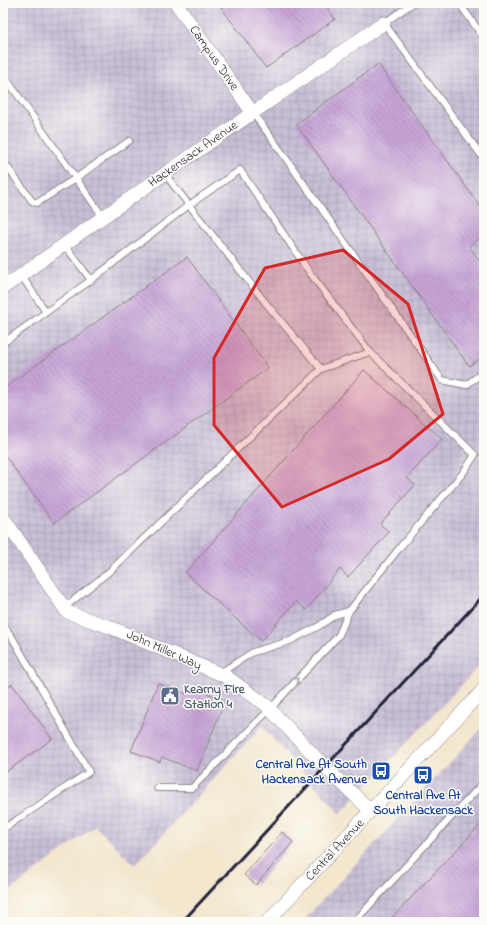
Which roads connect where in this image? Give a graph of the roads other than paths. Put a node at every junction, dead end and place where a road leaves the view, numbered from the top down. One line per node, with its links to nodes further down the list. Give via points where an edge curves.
1 (176, 3): 7 (street, Campus Drive)
2 (413, 3): 4 (lane)
3 (459, 3): 5 (lane)
4 (384, 23): 7 (street, Hackensack Avenue); 9 (lane)
5 (484, 38)
6 (3, 74): 12 (lane)
7 (252, 112): 11 (street, Hackensack Avenue); 23 (lane, via 442,380 466,385)
8 (129, 141): 12 (lane)
9 (484, 159)
10 (3, 161): 12 (lane, via 32,201 37,203)
11 (165, 174): 13 (lane); 14 (street, Hackensack Avenue)
12 (76, 178): 14 (lane)
13 (189, 205): 17 (lane); 21 (lane, via 240,170 310,272); 22 (lane, via 264,302)
14 (103, 217): 15 (street, Hackensack Avenue)
15 (64, 244): 16 (street, Hackensack Avenue); 17 (lane)
16 (21, 275): 18 (street, Hackensack Avenue); 19 (lane)
17 (91, 280): 19 (lane)
18 (3, 288)
19 (46, 312): 20 (lane)
20 (3, 343)
21 (370, 352): 22 (lane); 26 (lane, via 475,455)
22 (321, 370): 25 (lane, via 110,571)
23 (484, 372)
24 (3, 517): 25 (street, John Miller Way)
25 (65, 607): 28 (street, John Miller Way, via 67,612 110,627)
26 (349, 611): 28 (lane, via 335,615 290,641 253,652); 30 (lane, one-way to 26, via 338,635)
27 (3, 625): 34 (lane, via 89,772)
28 (218, 674): 30 (street, John Miller Way, via 227,677)
29 (483, 691): 33 (street, Central Avenue)
30 (270, 709): 32 (lane, via 192,788); 33 (street, John Miller Way)
31 (484, 782): 36 (lane)
32 (157, 788)
33 (371, 811): 35 (street, Central Avenue)
34 (3, 829)
35 (267, 922)
36 (354, 922)

